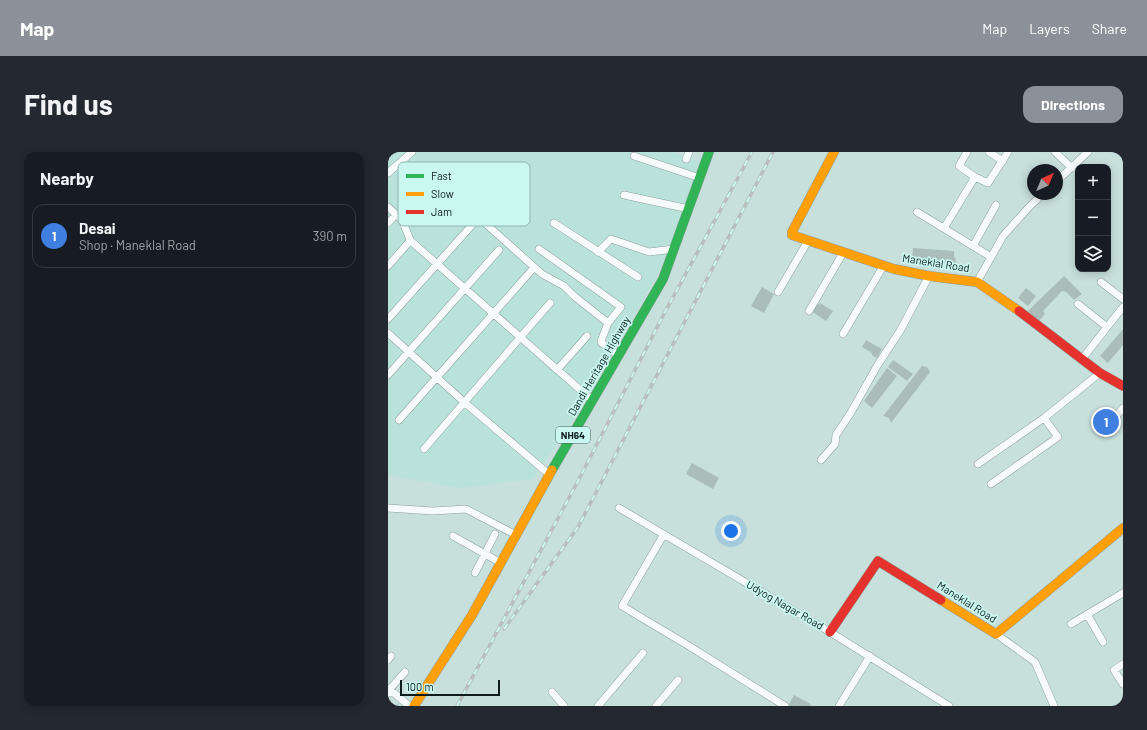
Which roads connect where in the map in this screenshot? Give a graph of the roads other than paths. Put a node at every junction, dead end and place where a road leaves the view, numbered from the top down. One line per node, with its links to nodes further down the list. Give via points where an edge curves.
1 (412, 152): 13 (street)
2 (689, 152): 11 (street)
3 (834, 152): 32 (main road, Maneklal Road, via 792,232 792,235)
4 (967, 152): 19 (street, via 959,166)
5 (989, 152): 12 (street)
6 (1008, 152): 12 (street)
7 (1055, 152): 15 (street)
8 (1088, 152): 15 (street)
9 (706, 153): 18 (main road, Dandi Heritage Highway / NH64)
10 (634, 156): 18 (street)
11 (686, 159)
12 (1003, 161): 19 (street, via 988,183)
13 (401, 162)
14 (398, 164): 16 (street)
15 (1072, 168): 17 (street)
16 (388, 173)
17 (1063, 176)
18 (700, 178): 24 (main road, Dandi Heritage Highway / NH64)
19 (975, 178): 31 (street)
20 (624, 195): 24 (street)
21 (1036, 200): 40 (street, via 1003,236)
22 (996, 205): 34 (street)
23 (388, 207): 26 (street)
24 (689, 209): 35 (main road, Dandi Heritage Highway / NH64)
25 (917, 212): 31 (street)
26 (398, 216)
27 (554, 223): 38 (street)
28 (404, 226): 33 (street)
29 (471, 226): 41 (street)
30 (488, 226): 58 (street, via 542,274 565,287)
31 (944, 228): 34 (street)
32 (808, 241): 39 (main road, Maneklal Road); 50 (street)
33 (411, 242): 41 (street); 43 (street)
34 (973, 246): 40 (street)
35 (674, 249): 38 (street, via 649,252 611,239); 65 (main road, Dandi Heritage Highway / NH64, via 664,279)
36 (499, 250): 49 (street)
37 (539, 250): 58 (street, via 621,307)
38 (598, 252): 46 (street)
39 (844, 253): 42 (main road, Maneklal Road); 55 (street)
40 (991, 257): 47 (street)
41 (436, 264): 49 (street); 57 (street)
42 (884, 265): 45 (main road, Maneklal Road); 61 (street)
43 (388, 266)
44 (531, 270): 56 (street)
45 (929, 276): 47 (main road, Maneklal Road); 79 (street, via 901,328 836,435 835,444)
46 (638, 277)
47 (977, 282): 66 (main road, Maneklal Road)
48 (1101, 282): 51 (street)
49 (465, 288): 56 (street); 64 (street)
50 (778, 292)
51 (1123, 299)
52 (550, 304): 63 (street)
53 (1078, 304): 59 (street)
54 (1123, 307): 59 (street)
55 (809, 311)
56 (493, 313): 63 (street); 70 (street)
57 (388, 319)
58 (608, 323): 65 (street, via 602,343)
59 (1107, 327): 66 (street)
60 (388, 333): 64 (street)
61 (843, 334)
62 (587, 336): 67 (street)
63 (520, 338): 67 (street); 73 (street)
64 (409, 352): 69 (street); 70 (street)
65 (619, 356): 72 (main road, Dandi Heritage Highway / NH64)
66 (1082, 359): 68 (main road, Maneklal Road)
67 (557, 370): 72 (street)
68 (1100, 373): 71 (main road, Maneklal Road); 75 (street)
69 (388, 375)
70 (437, 377): 73 (street); 76 (street)
71 (1123, 386)
72 (593, 401): 81 (main road, Dandi Heritage Highway / NH64)
73 (464, 402): 78 (street); 81 (street)
74 (1123, 408): 77 (street)
75 (1044, 418): 80 (street); 82 (street, via 1058,437)
76 (399, 420)
77 (1105, 429)
78 (424, 449)
79 (821, 460)
80 (978, 464)
81 (550, 475): 88 (main road, Dandi Heritage Highway / NH64)
82 (991, 484)
83 (388, 508): 88 (street, via 429,511 466,509)
84 (619, 508): 87 (street, Udyog Nagar Road)
85 (1123, 528): 97 (main road, Maneklal Road)
86 (495, 534): 90 (street)
87 (664, 534): 96 (street, Udyog Nagar Road); 112 (street, via 622,606)
88 (516, 535): 91 (main road, Dandi Heritage Highway / NH64)
89 (453, 536): 90 (street)
90 (485, 554): 91 (street); 92 (street)
91 (501, 563): 108 (main road, Dandi Heritage Highway / NH64, via 472,615)
92 (475, 573)
93 (1123, 593): 94 (street)
94 (1087, 614): 95 (street); 98 (street)
95 (1072, 624)
96 (830, 632): 97 (main road, Maneklal Road, via 878,561); 100 (street, Udyog Nagar Road)
97 (996, 634): 115 (street, via 1035,662)
98 (1103, 642)
99 (643, 653): 110 (street)
100 (870, 656): 113 (street); 114 (street, Udyog Nagar Road)
101 (1123, 664): 104 (street, via 1114,670)
102 (405, 672): 105 (street)
103 (678, 680): 111 (street)
104 (1123, 684)
105 (388, 692): 107 (street, via 394,693)
106 (552, 692): 109 (street)
107 (409, 706)
108 (414, 706)
109 (564, 706)
110 (598, 706)
111 (656, 706)
112 (785, 706)
113 (839, 706)
114 (949, 706)
115 (1054, 706)

